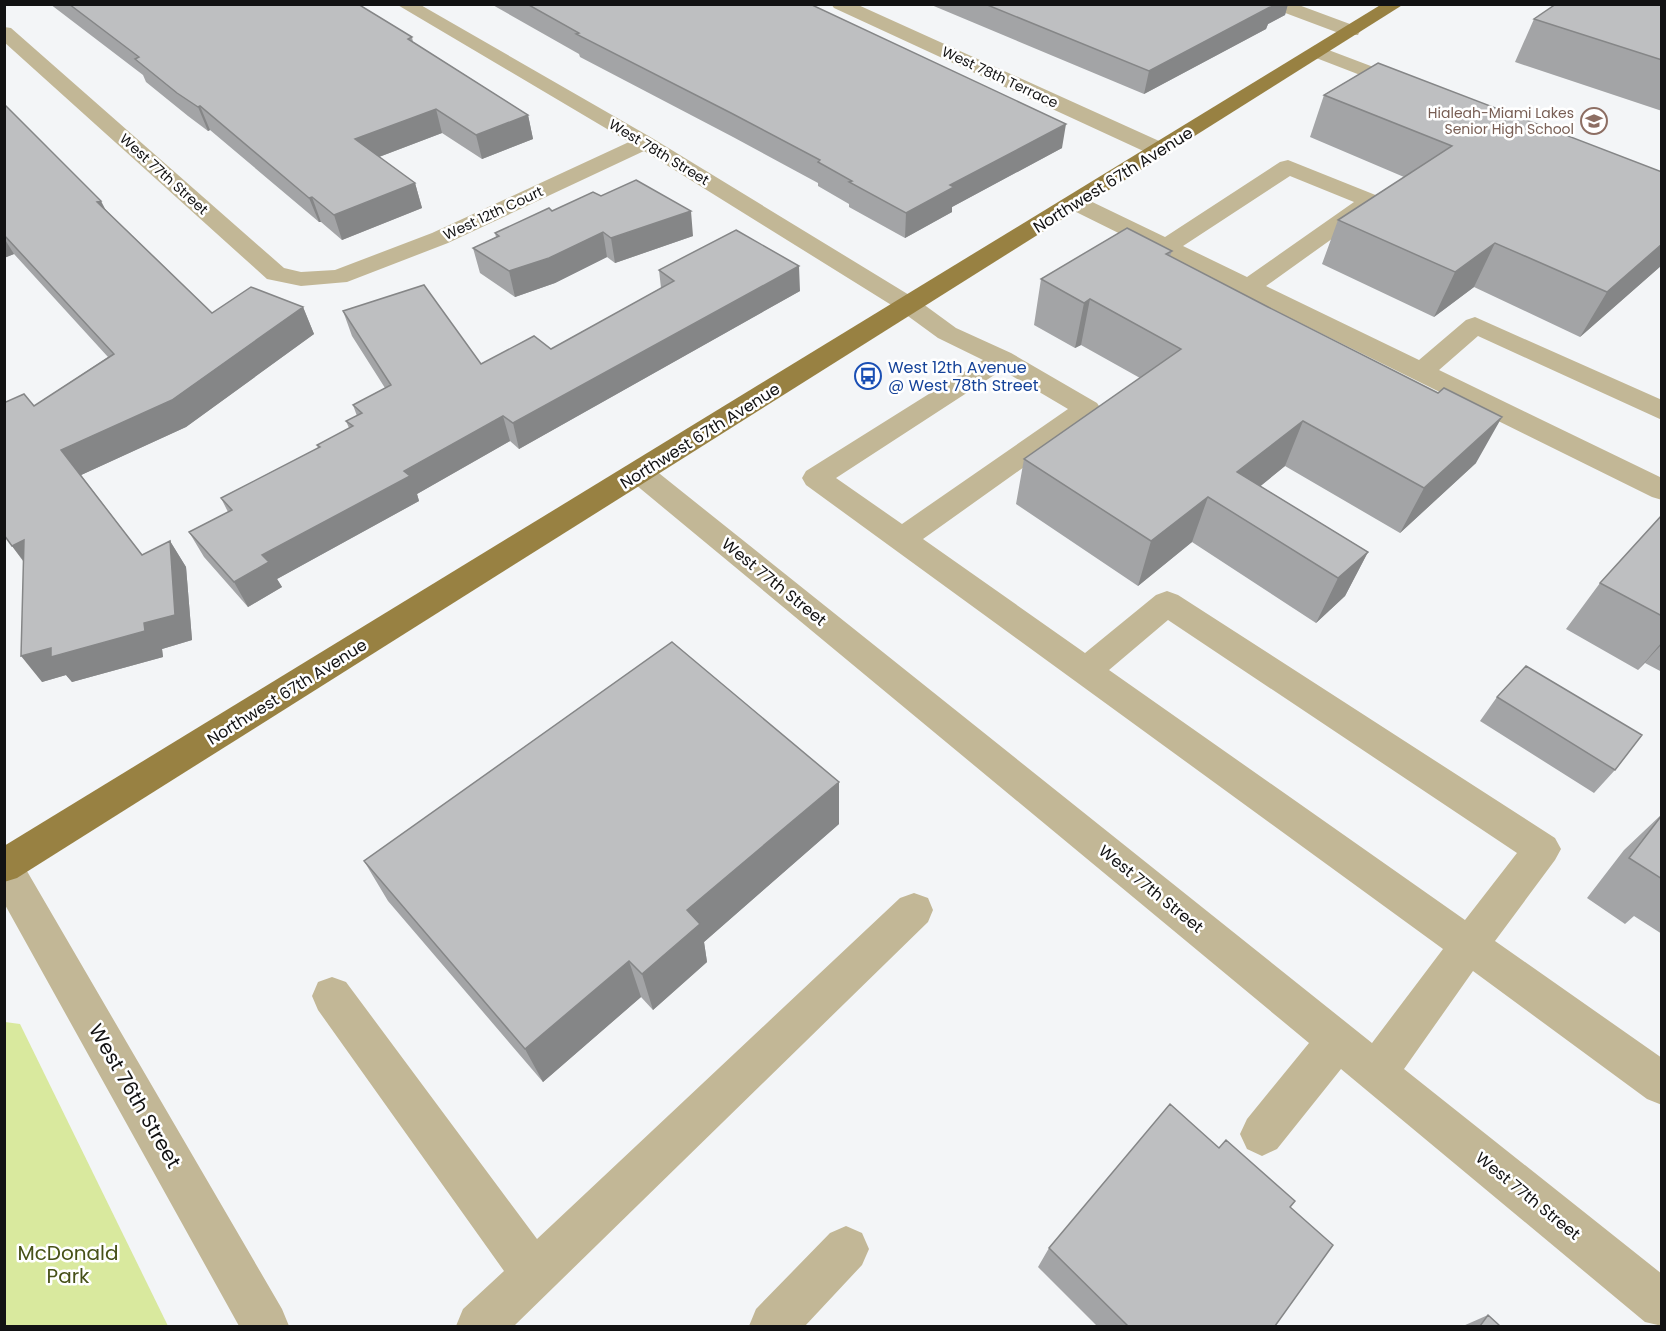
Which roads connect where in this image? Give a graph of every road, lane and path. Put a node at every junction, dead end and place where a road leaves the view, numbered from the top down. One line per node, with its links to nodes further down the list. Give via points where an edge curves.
1 (405, 4): 9 (street, West 78th Street)
2 (840, 4): 10 (street, West 78th Terrace)
3 (1278, 4): 5 (street)
4 (1395, 4): 5 (main road, Northwest 67th Avenue)
5 (1352, 31): 7 (main road, Northwest 67th Avenue)
6 (4, 32): 13 (street, West 77th Street, via 276,274 301,279)
7 (1318, 52): 8 (street); 10 (main road, Northwest 67th Avenue)
8 (1429, 95)
9 (645, 142): 13 (street, West 12th Court, via 440,238); 15 (street, West 78th Street)
10 (1160, 150): 11 (main road, Northwest 67th Avenue)
11 (1076, 202): 12 (street); 15 (main road, Northwest 67th Avenue)
12 (1166, 247): 14 (street); 14 (street, via 1288,167 1370,201)
13 (338, 277)
14 (1249, 287): 17 (street)
15 (910, 306): 16 (street, West 78th Street, via 947,333); 19 (main road, Northwest 67th Avenue)
16 (1002, 359): 21 (street, West 78th Street, via 1087,409); 21 (street, via 816,478)
17 (1421, 372): 18 (street, via 1474,326); 20 (street)
18 (1662, 411)
19 (640, 473): 23 (main road, Northwest 67th Avenue); 27 (street, West 77th Street)
20 (1662, 490)
21 (902, 539): 22 (street)
22 (1086, 671): 25 (street); 25 (street, via 1167,603 1542,849)
23 (4, 866): 34 (street, West 76th Street)
24 (914, 910): 32 (street)
25 (1469, 945): 28 (street); 29 (street)
26 (332, 996): 32 (street)
27 (1337, 1041): 28 (street, West 77th Street); 30 (street)
28 (1376, 1073): 33 (street, West 77th Street)
29 (1662, 1084)
30 (1263, 1134)
31 (846, 1249): 36 (street)
32 (534, 1274): 35 (street)
33 (1662, 1305)
34 (265, 1326)
35 (480, 1326)
36 (773, 1326)

